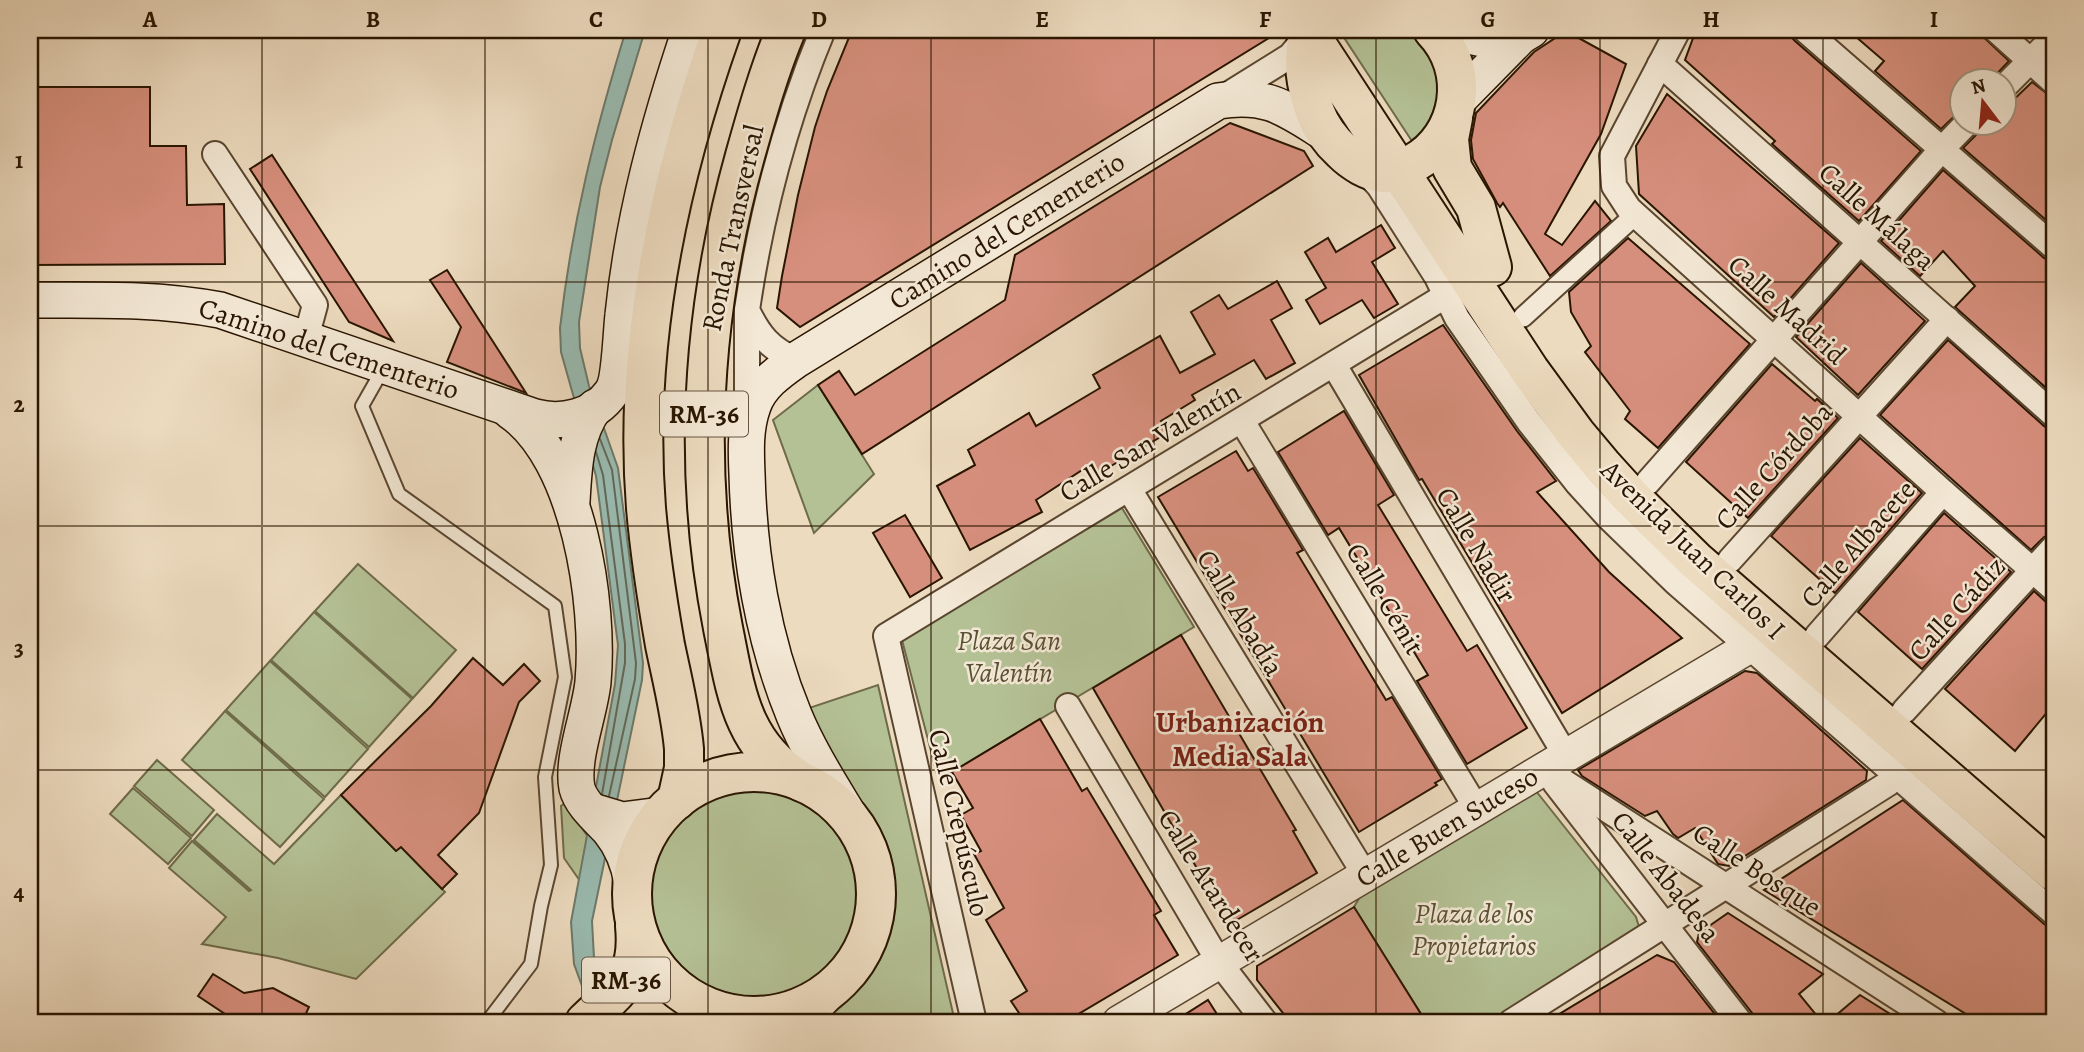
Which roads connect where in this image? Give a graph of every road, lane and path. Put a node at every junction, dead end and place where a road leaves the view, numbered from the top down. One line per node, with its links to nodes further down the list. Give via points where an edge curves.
1 (690, 30): 39 (main road, via 642,196 624,298 615,388)
2 (722, 30): 60 (main road, RM-36, via 663,240 645,382 649,540 684,749 684,768)
3 (786, 30): 59 (main road, Ronda Transversal / RM-36, via 748,142 719,267 706,373 704,456 708,533 737,690 754,738)
4 (823, 30): 30 (street, via 781,152)
5 (1433, 30): 18 (main road, via 1457,76)
6 (1441, 30): 11 (main road, via 1482,39)
7 (1678, 30): 14 (street, Calle Madrid)
8 (1805, 30): 21 (street)
9 (1996, 30): 13 (street)
10 (1317, 31): 17 (street, Camino del Cementerio, via 1290,56); 19 (main road, via 1305,46 1306,76); 24 (main road, Avenida Juan Carlos I)
11 (1526, 33): 18 (main road)
12 (2054, 37): 13 (street)
13 (2030, 60): 15 (street); 16 (street)
14 (1660, 64): 25 (street, Calle Madrid, via 1612,156 1614,186); 26 (street, Calle Málaga)
15 (2018, 72)
16 (2054, 82)
17 (1218, 101): 19 (main road, Camino del Cementerio, via 1254,98 1277,104); 35 (main road, Camino del Cementerio)
18 (1456, 107): 24 (main road, via 1439,141); 28 (main road, via 1450,139 1452,168 1476,208)
19 (1325, 133): 23 (main road)
20 (1955, 136): 21 (street)
21 (1942, 149): 26 (street); 27 (street)
22 (215, 154): 33 (street, via 315,304)
23 (1360, 165): 24 (main road, via 1384,173); 28 (street, Avenida Juan Carlos I, via 1379,186 1437,277)
24 (1412, 165): 28 (main road, Avenida Juan Carlos I)
25 (1635, 215): 31 (street); 34 (street, Calle Madrid)
26 (1860, 242): 32 (street, Calle Málaga); 34 (street)
27 (2054, 247)
28 (1470, 282): 31 (main road, Avenida Juan Carlos I); 37 (street, Calle San Valentín); 52 (main road, Avenida Juan Carlos I, via 1602,465)
29 (30, 300): 33 (main road, Camino del Cementerio, via 187,303)
30 (747, 310): 35 (street, via 765,342); 43 (street)
31 (1523, 317): 44 (main road, Avenida Juan Carlos I, via 1586,410)
32 (1947, 320): 40 (street, Calle Málaga); 41 (street, Calle Córdoba)
33 (306, 338): 36 (main road, Camino del Cementerio)
34 (1774, 338): 41 (street, Calle Madrid); 44 (street)
35 (796, 360): 43 (main road, Camino del Cementerio, via 765,386)
36 (385, 365): 38 (main road, Camino del Cementerio); 76 (lane, via 362,406 399,494 555,606 565,677 545,777 551,865 531,964)
37 (1334, 365): 42 (street, Calle San Valentín); 57 (street, Calle Nadir)
38 (502, 405): 39 (main road, Camino del Cementerio, via 557,420 577,417); 47 (main road, via 533,430 547,449)
39 (595, 407): 47 (main road, via 576,452)
40 (2054, 415)
41 (1860, 416): 46 (street, Calle Madrid); 49 (street, Calle Córdoba)
42 (1242, 421): 45 (street, Calle San Valentín); 61 (street, Calle Cénit)
43 (747, 426): 63 (main road, via 747,492 755,566 771,645 799,727)
44 (1647, 482): 49 (main road, Avenida Juan Carlos I)
45 (1129, 489): 53 (street, Calle San Valentín); 66 (street, Calle Abadía)
46 (1943, 492): 50 (street, Calle Madrid); 54 (street, Calle Albacete)
47 (572, 507): 62 (main road, via 589,578 593,627 593,683 577,779 580,795)
48 (2054, 547): 50 (street, Calle Cádiz)
49 (1730, 560): 54 (main road, Avenida Juan Carlos I)
50 (2033, 570): 51 (street, Calle Madrid); 56 (street, Calle Cádiz)
51 (2054, 589)
52 (1759, 635): 57 (street, Calle Buen Suceso); 58 (main road, Avenida Juan Carlos I)
53 (886, 636): 79 (street, Calle Crepúsculo)
54 (1818, 636): 56 (main road, Avenida Juan Carlos I)
55 (1068, 706): 72 (street, Calle Atardecer)
56 (1904, 711): 64 (main road, Avenida Juan Carlos I)
57 (1555, 762): 61 (street, Calle Buen Suceso); 68 (street, Calle Bosque); 71 (street, Calle Abadesa)
58 (1909, 766): 65 (main road, Avenida Juan Carlos I); 68 (street); 69 (street, Avenida Juan Carlos I)
59 (802, 782): 60 (main road, RM-36, via 779,775 742,773 700,785); 63 (main road, RM-36, via 829,798)
60 (669, 808): 62 (main road, via 622,820); 67 (main road, RM-36, via 643,842)
61 (1477, 809): 66 (street, Calle Buen Suceso)
62 (592, 811): 67 (main road, via 620,846)
63 (856, 827): 73 (main road, RM-36, via 873,868 874,915 863,948)
64 (2054, 841)
65 (2054, 872)
66 (1365, 875): 72 (street, Calle Buen Suceso)
67 (632, 883): 70 (main road, RM-36)
68 (1728, 886): 71 (street); 84 (street, Calle Bosque)
69 (2054, 913)
70 (635, 923): 74 (main road, RM-36, via 634,967 623,985); 75 (main road, RM-36, via 648,956 669,983 696,1002)
71 (1665, 925): 82 (street); 83 (street, Calle Abadesa)
72 (1219, 962): 80 (street, Calle Buen Suceso); 81 (street, Calle Atardecer)
73 (835, 985): 75 (main road, RM-36, via 784,1012); 78 (main road)
74 (586, 1017)
75 (743, 1017): 77 (main road, RM-36, via 701,1014)
76 (486, 1022)
77 (679, 1022)
78 (806, 1022)
79 (974, 1022)
80 (1119, 1022)
81 (1265, 1022)
82 (1511, 1022)
83 (1740, 1022)
84 (1936, 1022)

